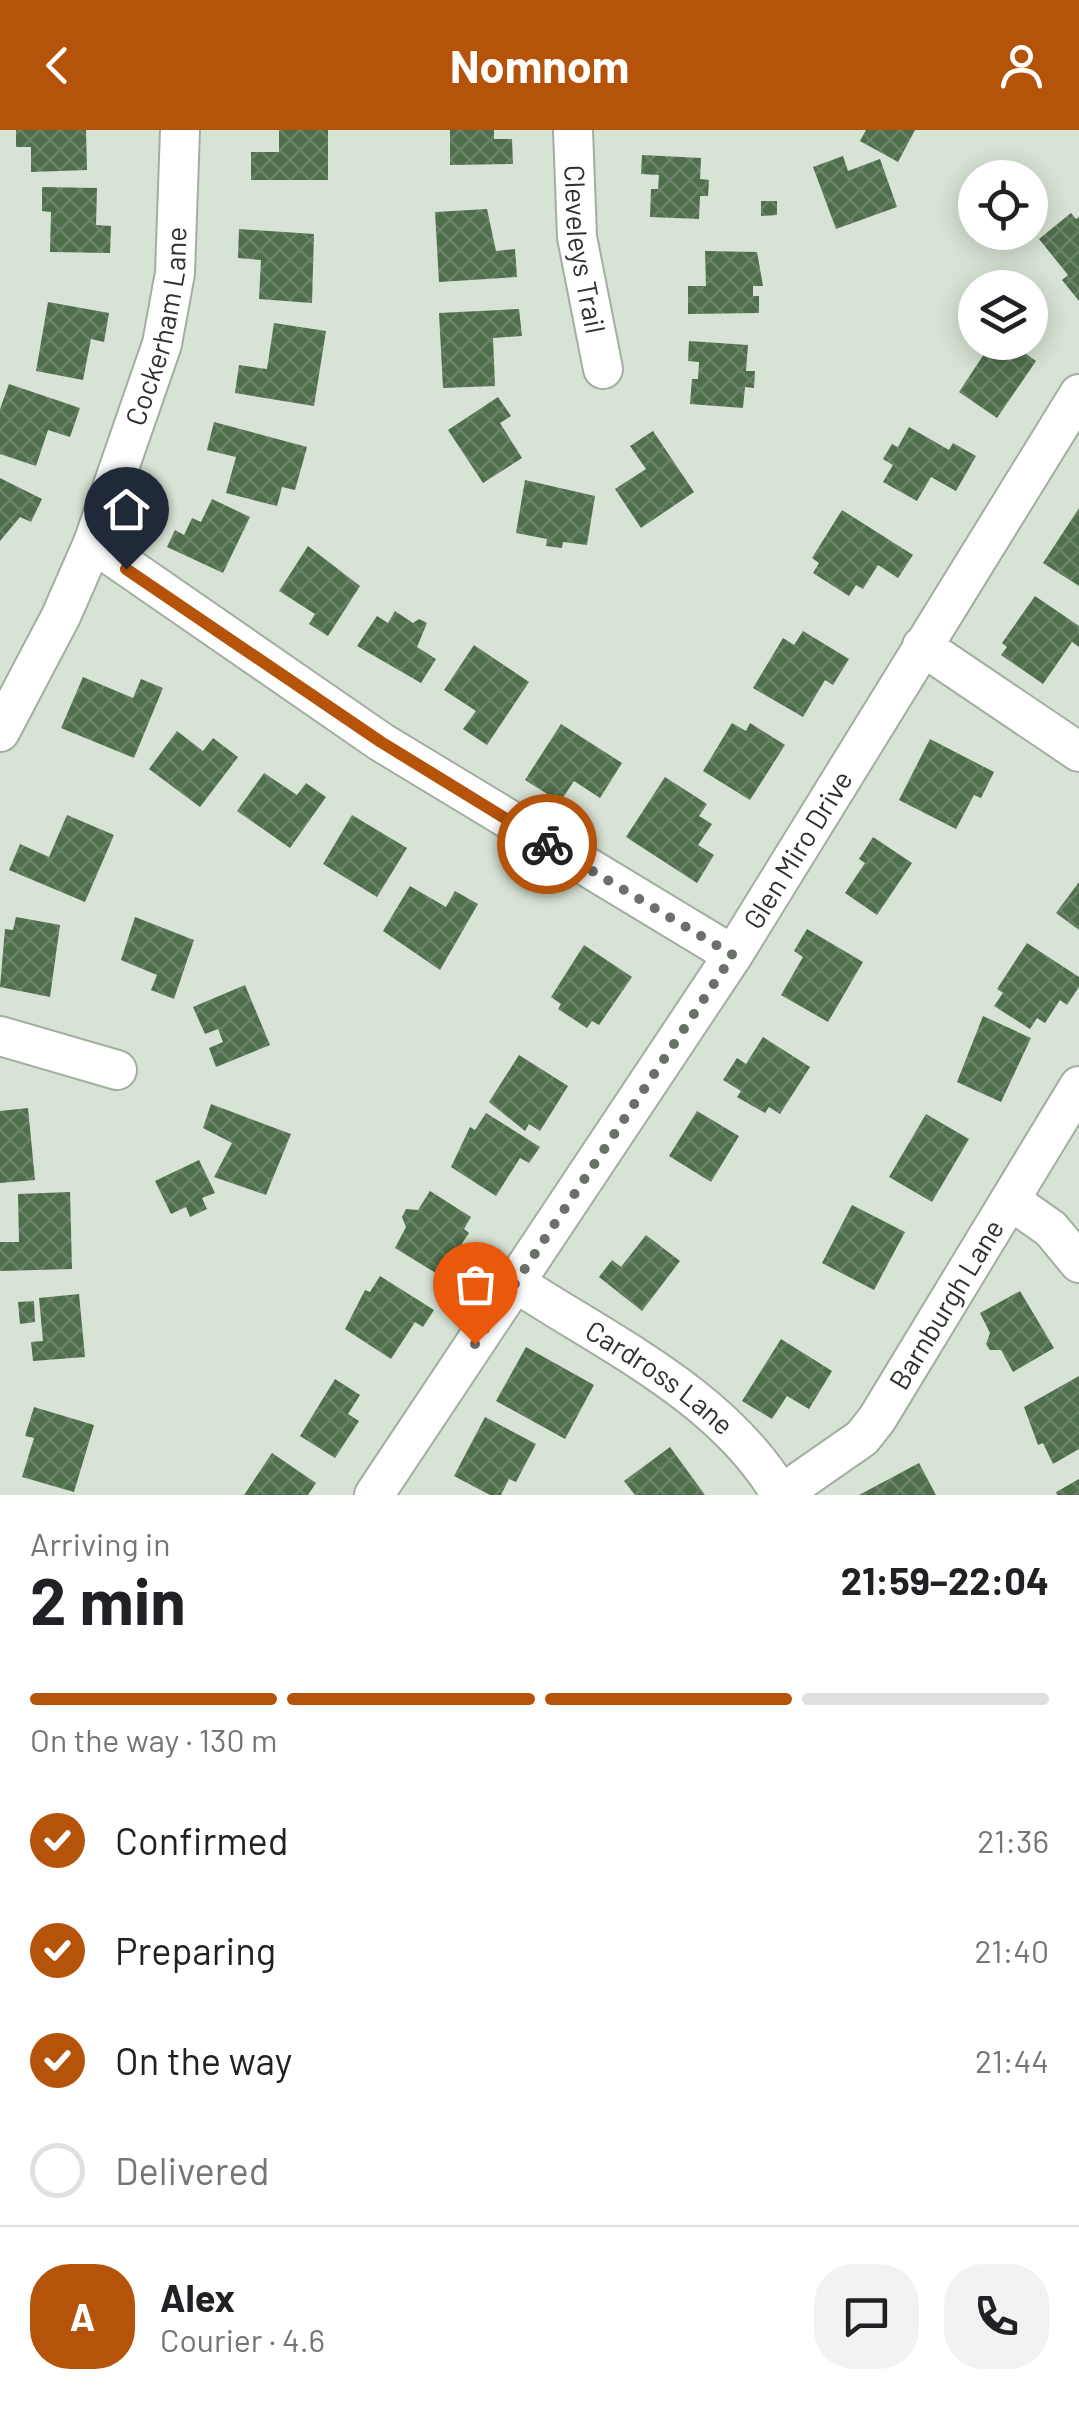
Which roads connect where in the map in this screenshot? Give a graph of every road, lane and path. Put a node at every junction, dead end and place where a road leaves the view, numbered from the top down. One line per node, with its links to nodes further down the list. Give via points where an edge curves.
1 (180, 130): 5 (street, Cockerham Lane, via 175,273 162,344)
2 (573, 130): 3 (street, Cleveleys Trail, via 577,237)
3 (602, 369)
4 (1079, 394): 6 (street, Glen Miro Drive)
5 (93, 543): 7 (street, Cockerham Lane); 9 (street, via 381,742)
6 (922, 646): 8 (street); 9 (street, Glen Miro Drive)
7 (0, 732)
8 (1079, 752)
9 (733, 955): 15 (street, Glen Miro Drive)
10 (0, 1036): 11 (street)
11 (117, 1070)
12 (1079, 1086): 13 (street, Barnburgh Lane)
13 (1010, 1200): 14 (street, via 1051,1229); 17 (street, Barnburgh Lane, via 877,1419 862,1438)
14 (1079, 1263)
15 (516, 1283): 16 (street, Glen Miro Drive); 17 (street, Cardross Lane, via 712,1412 758,1456)
16 (374, 1495)
17 (781, 1495)

